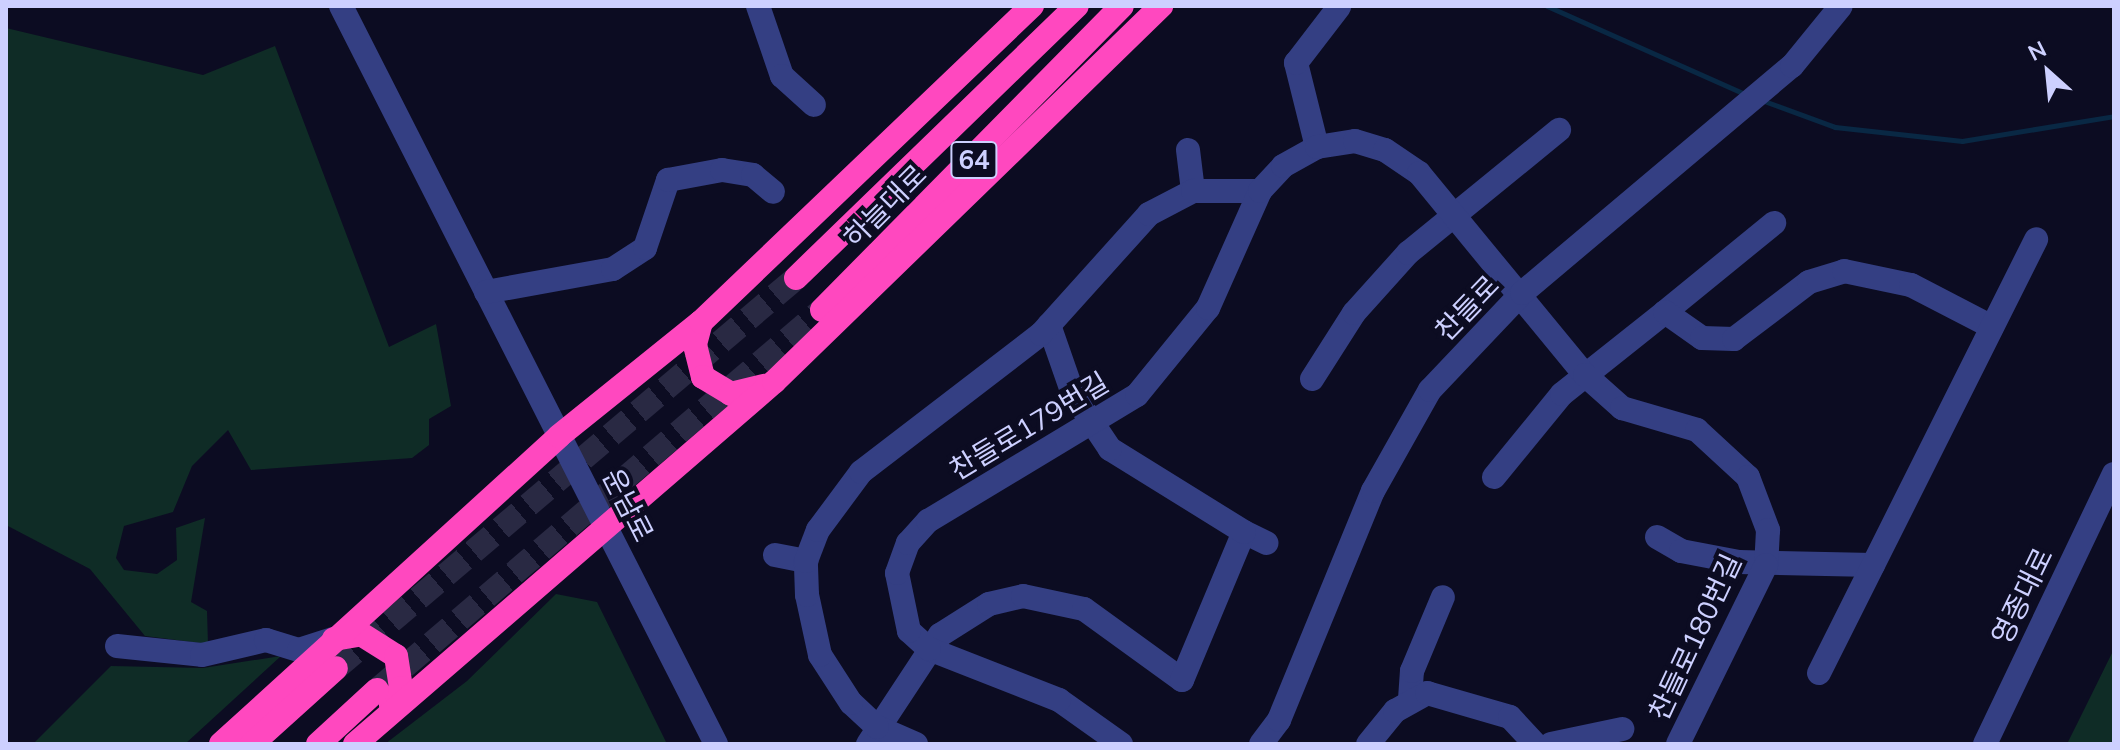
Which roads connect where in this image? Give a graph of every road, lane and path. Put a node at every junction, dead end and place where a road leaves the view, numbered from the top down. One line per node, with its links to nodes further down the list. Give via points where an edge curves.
1 (341, 6): 20 (street, 운남로)
2 (758, 6): 9 (street, via 782,76)
3 (1032, 6): 24 (highway)
4 (1077, 6): 19 (highway, 하늘대로 / 64)
5 (1122, 6): 22 (highway, 하늘대로 / 64)
6 (1161, 6): 29 (highway)
7 (1841, 6): 21 (street, 찬들로, via 1792,66)
8 (1339, 7): 11 (street, via 1296,63)
9 (814, 105)
10 (1559, 130): 16 (street)
11 (1317, 147): 14 (street, 찬들로179번길, via 1283,166); 16 (street, 찬들로179번길, via 1355,141 1385,150 1419,173)
12 (1188, 150): 13 (street)
13 (1193, 191): 14 (street); 25 (street, via 1149,214)
14 (1260, 191): 30 (street, 찬들로179번길, via 1230,266 1180,349)
15 (773, 192): 20 (street, via 753,175 722,170 668,180 645,248 613,269)
16 (1452, 215): 21 (street, 찬들로179번길); 28 (street, via 1379,282)
17 (1774, 223): 23 (street)
18 (2036, 239): 26 (street)
19 (796, 278)
20 (486, 292): 31 (street, 운남로)
21 (1522, 293): 27 (street, 찬들로180번길); 60 (street, 찬들로, via 1430,390 1373,491 1279,720)
22 (822, 310)
23 (1665, 312): 26 (street, via 1702,338 1734,339 1809,282 1844,271 1911,285); 27 (street)
24 (701, 322): 29 (highway, via 695,345 709,382 746,395); 31 (highway)
25 (1049, 325): 30 (street); 39 (street, via 964,399 861,472 818,530)
26 (1992, 327): 41 (street)
27 (1585, 375): 33 (street); 40 (street, 찬들로180번길, via 1622,408 1697,430 1723,450 1761,503)
28 (1312, 379)
29 (774, 382): 34 (highway)
30 (1092, 427): 35 (street, via 1141,473); 45 (street, 찬들로179번길, via 928,521 908,543 897,573 899,605 909,631)
31 (559, 436): 34 (street, 운남로); 43 (highway)
32 (2114, 474): 65 (street, 영종대로)
33 (1494, 477)
34 (604, 523): 50 (highway); 57 (street, 운남로)
35 (1244, 532): 37 (street); 45 (street, via 1187,685 1084,609 1045,599 989,604 959,619)
36 (1657, 537): 40 (street, via 1681,551)
37 (1267, 543)
38 (775, 555): 39 (street)
39 (806, 561): 52 (street, via 820,655)
40 (1766, 565): 41 (street); 64 (street, 찬들로180번길)
41 (1873, 565): 47 (street)
42 (1443, 597): 49 (street, via 1412,671)
43 (333, 639): 44 (street, via 299,650 266,640 202,655); 50 (highway, via 361,634 396,656 401,688); 53 (highway)
44 (117, 646)
45 (929, 649): 52 (street); 59 (street, 찬들로179번길, via 1059,700)
46 (336, 668): 54 (highway)
47 (1819, 673)
48 (377, 690): 55 (highway)
49 (1410, 699): 61 (street); 62 (street, via 1444,694 1478,704 1510,717)
50 (386, 714): 56 (highway)
51 (1622, 729): 63 (street)
52 (872, 735): 58 (street)
53 (221, 744)
54 (252, 744)
55 (318, 744)
56 (355, 744)
57 (716, 744)
58 (916, 744)
59 (1121, 744)
60 (1261, 744)
61 (1368, 744)
62 (1535, 744)
63 (1551, 744)
64 (1678, 744)
65 (1985, 744)

